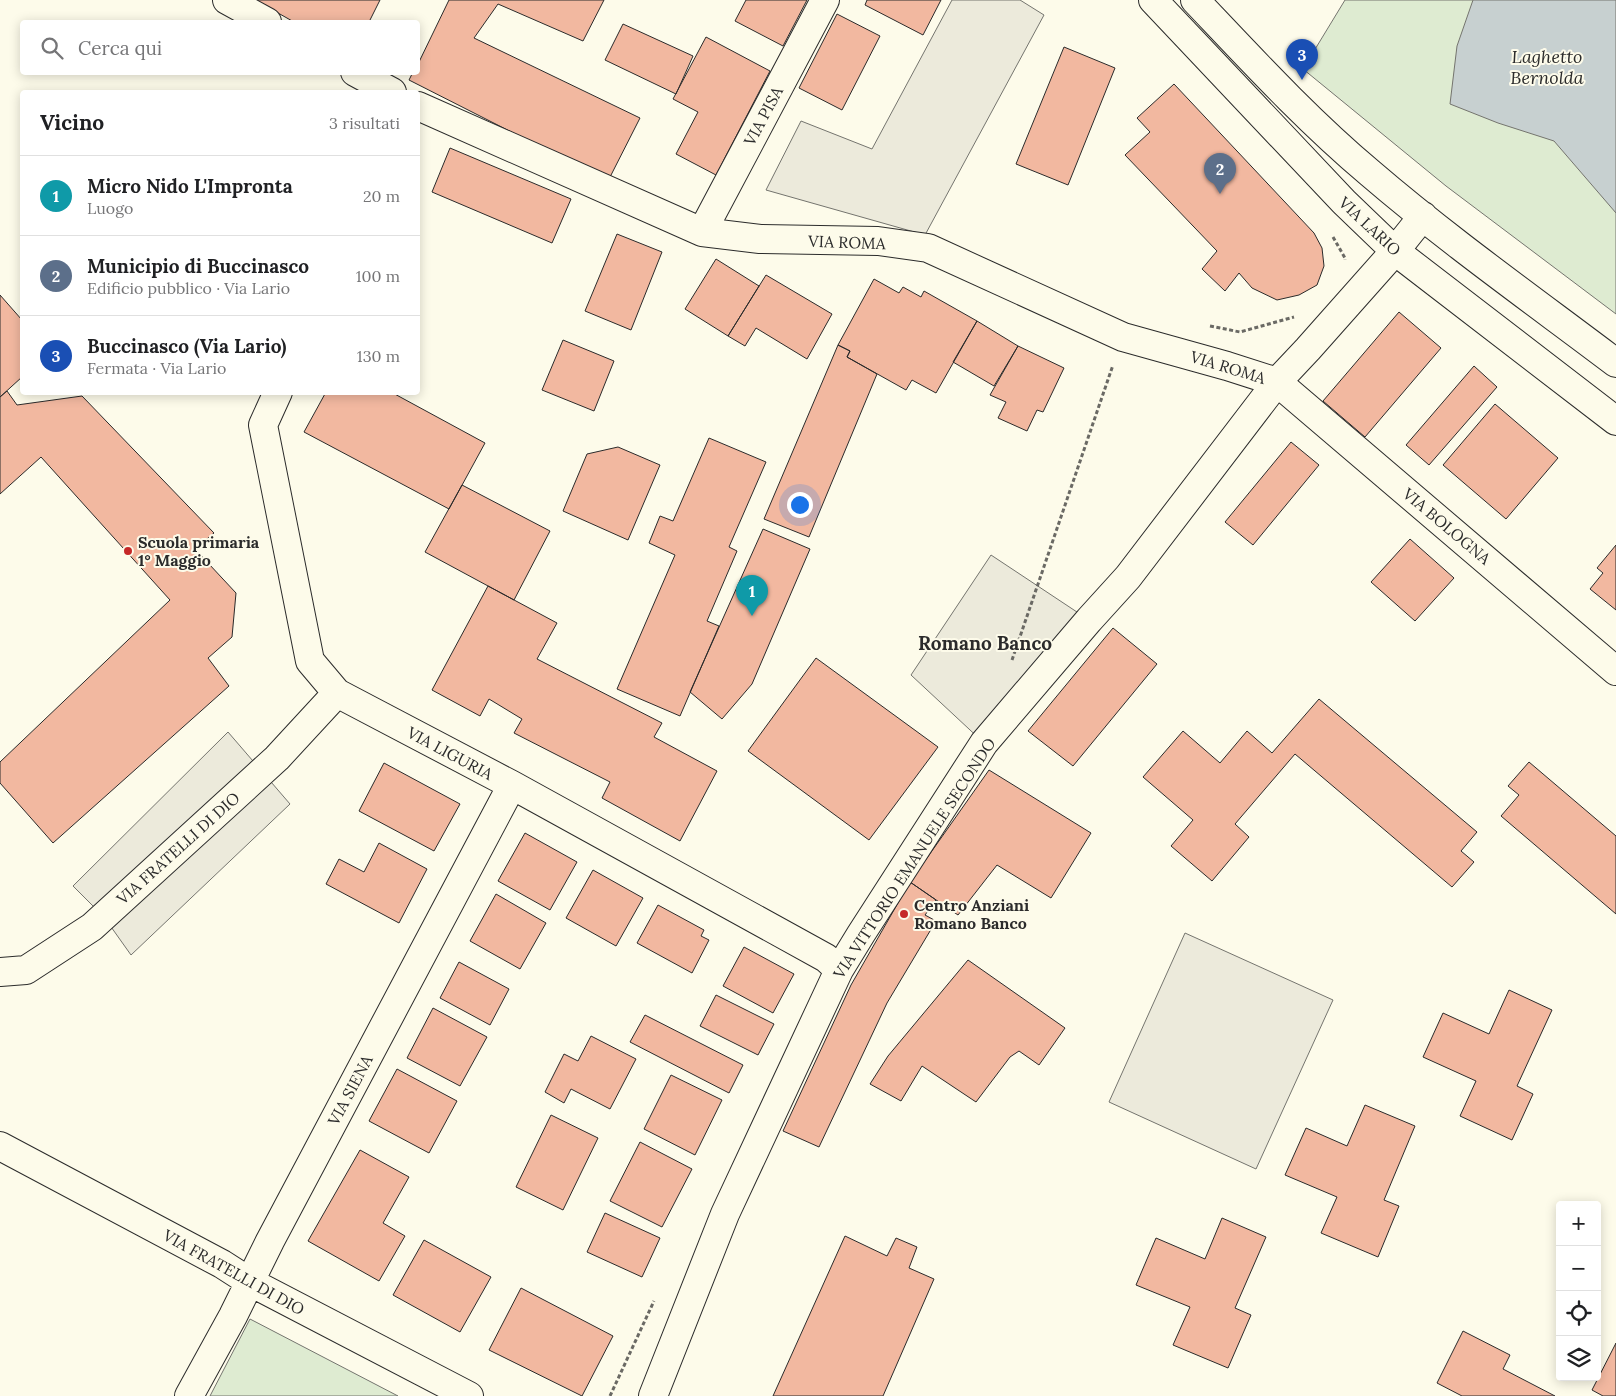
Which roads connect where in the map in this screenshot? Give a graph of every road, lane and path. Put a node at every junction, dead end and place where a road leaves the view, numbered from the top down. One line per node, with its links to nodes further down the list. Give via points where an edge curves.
1 (227, 0): 5 (street)
2 (825, 0): 9 (street, VIA PISA)
3 (1153, 0): 7 (street, VIA LARIO)
4 (1195, 0): 8 (street, via 1325,133)
5 (263, 20)
6 (420, 107): 9 (street, VIA ROMA)
7 (1344, 202): 10 (street, VIA LARIO); 11 (path, via 1323,221 1345,258)
8 (1423, 216): 10 (street, VIA VITTORIO EMANUELE SECONDO); 15 (street)
9 (702, 232): 14 (street, VIA ROMA, via 760,240 878,241 928,248)
10 (1395, 251): 16 (street, VIA VITTORIO EMANUELE SECONDO); 18 (street, VIA LARIO)
11 (1341, 267)
12 (1299, 315): 13 (path, via 1240,332)
13 (1202, 325)
14 (1123, 337): 16 (street, VIA ROMA); 19 (path)
15 (1616, 363)
16 (1277, 382): 20 (street, VIA BOLOGNA); 23 (street, VIA VITTORIO EMANUELE SECONDO, via 1128,577 984,743)
17 (277, 395): 21 (street, VIA LIGURIA, via 263,425 266,444 310,661)
18 (1616, 421)
19 (1009, 669)
20 (1616, 671)
21 (337, 693): 22 (street, VIA LIGURIA); 24 (street, VIA FRATELLI DI DIO, via 277,758 92,927 26,970)
22 (512, 785): 23 (street, VIA LIGURIA, via 826,958); 26 (street, VIA SIENA)
23 (839, 970): 29 (street, VIA VITTORIO EMANUELE SECONDO, via 725,1214)
24 (0, 972)
25 (0, 1146): 26 (street, VIA FRATELLI DI DIO)
26 (250, 1282): 27 (street, VIA SIENA); 28 (street, VIA FRATELLI DI DIO)
27 (189, 1396)
28 (469, 1396)
29 (653, 1396)

